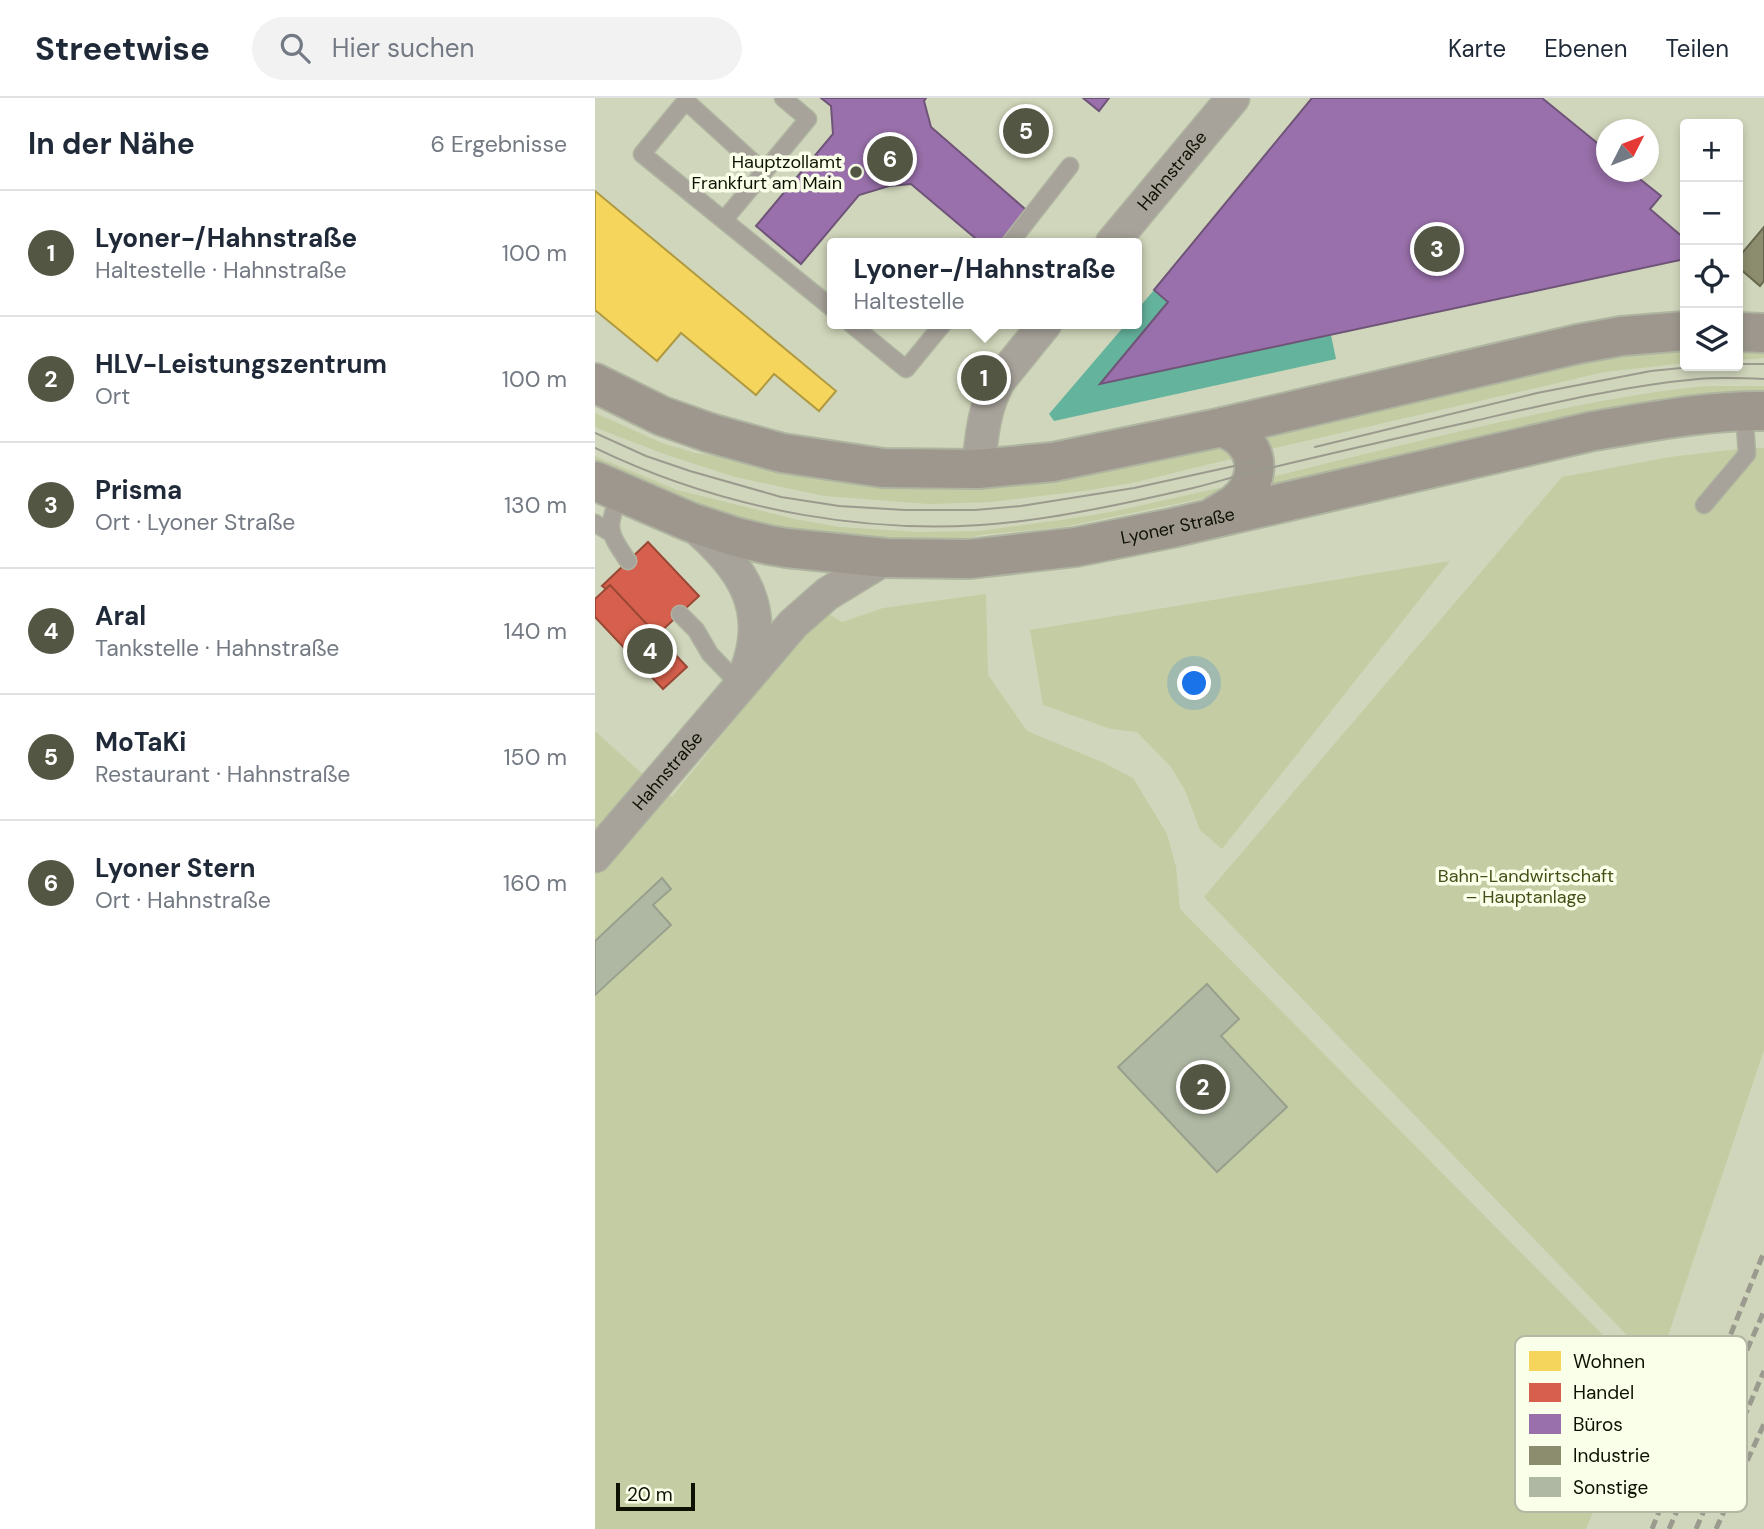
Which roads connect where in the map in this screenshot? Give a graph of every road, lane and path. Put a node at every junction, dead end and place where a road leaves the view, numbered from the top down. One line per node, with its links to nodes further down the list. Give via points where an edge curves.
1 (783, 98): 5 (lane, via 808,119)
2 (687, 99): 5 (lane); 6 (lane, via 642,154)
3 (1230, 99): 8 (street, Hahnstraße)
4 (1070, 166): 7 (lane)
5 (764, 172): 6 (lane)
6 (724, 220): 9 (lane)
7 (1014, 238)
8 (1116, 238)
9 (827, 304)
10 (857, 329): 11 (lane, via 906,369)
11 (939, 329)
12 (1040, 329): 19 (street, via 998,382 983,425)
13 (1680, 331): 18 (main road, via 1578,344)
14 (1743, 332): 15 (main road)
15 (1764, 333)
16 (595, 383): 19 (main road, via 662,416 782,453 883,468)
17 (1754, 410): 21 (lane, via 1747,454); 22 (main road, Lyoner Straße, via 1593,431)
18 (1223, 427): 19 (main road, via 1053,462); 22 (main road, via 1248,446 1254,461 1253,481 1236,503)
19 (978, 469)
20 (608, 486): 23 (main road, Lyoner Straße); 25 (lane)
21 (1704, 505)
22 (1210, 519): 26 (main road, Lyoner Straße, via 1076,547 1018,554 969,559)
23 (690, 522): 26 (main road, Lyoner Straße, via 787,548); 29 (street, Hahnstraße, via 730,560 751,601 754,647)
24 (595, 523): 25 (lane)
25 (611, 533): 27 (lane)
26 (886, 558): 29 (street, Hahnstraße, via 812,607)
27 (628, 561)
28 (680, 614): 29 (lane)
29 (740, 685): 30 (street, Hahnstraße)
30 (595, 856)

